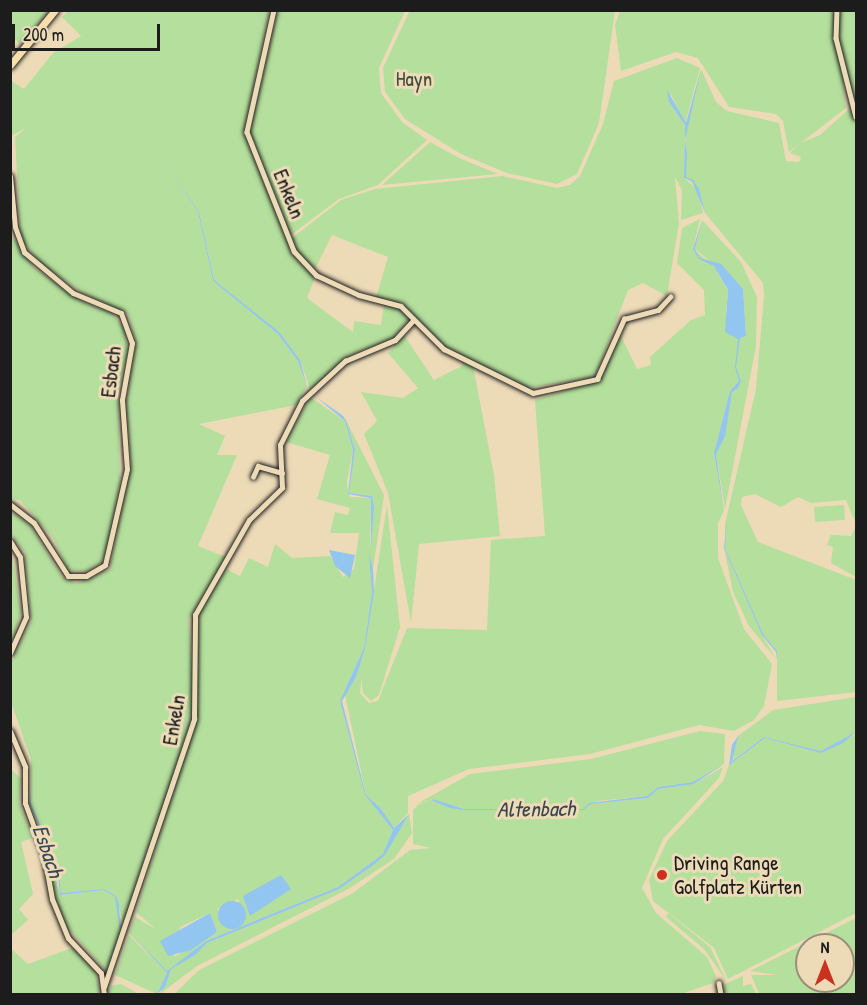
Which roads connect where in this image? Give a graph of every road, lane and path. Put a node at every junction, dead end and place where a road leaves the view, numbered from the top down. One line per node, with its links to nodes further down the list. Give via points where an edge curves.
1 (54, 10): 4 (main road)
2 (274, 10): 8 (street, Enkeln, via 247,132 291,245 305,266 326,281 400,306)
3 (837, 10): 5 (street, via 836,38)
4 (10, 65)
5 (856, 117)
6 (10, 176): 11 (street, Esbach, via 15,226 24,252 74,293 121,313 132,352 122,400 126,476 105,565 86,576 65,574 38,529)
7 (670, 297): 8 (street, Enkeln, via 658,310 624,319 597,379 544,393 527,391 444,349)
8 (413, 321): 9 (street, Enkeln, via 395,340 347,358 304,398 280,446)
9 (282, 473): 10 (street, via 258,466); 16 (street, Enkeln, via 282,488 249,520 195,615 194,719)
10 (253, 477)
11 (10, 504)
12 (10, 541): 13 (street, via 20,557 26,617)
13 (10, 653)
14 (10, 731): 16 (street, via 25,767 25,803 57,912 69,939 101,973)
15 (719, 983): 18 (street)
16 (104, 987): 17 (street)
17 (104, 994)
18 (722, 994)

